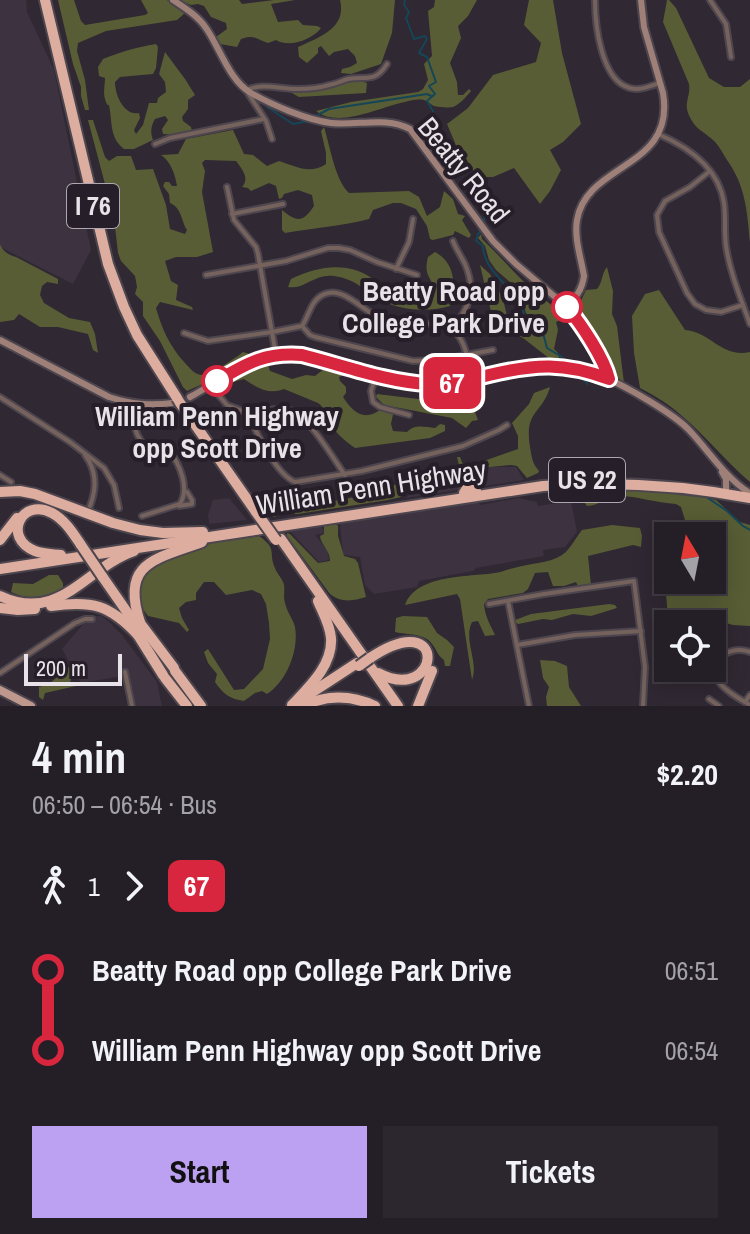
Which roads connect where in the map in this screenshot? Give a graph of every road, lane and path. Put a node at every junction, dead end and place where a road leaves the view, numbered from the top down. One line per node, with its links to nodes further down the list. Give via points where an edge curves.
1 (48, 0): 40 (highway, I 76, via 116,271 129,307)
2 (173, 0): 9 (street, via 205,26)
3 (595, 0): 8 (street, via 598,35 612,76 633,89)
4 (641, 0): 8 (street)
5 (710, 0): 6 (street, via 726,24)
6 (731, 57)
7 (387, 64): 9 (street, via 370,79)
8 (660, 83): 11 (street, via 664,101)
9 (246, 90): 10 (street); 25 (street, Beatty Road, via 330,123 390,122 410,129 477,222)
10 (264, 119): 12 (street); 13 (street)
11 (658, 134): 14 (street, via 687,149); 25 (street, via 642,155 600,183 582,204 576,229 583,283)
12 (272, 139)
13 (155, 144)
14 (710, 171): 24 (street, via 722,195 727,251); 24 (street, via 665,201 657,215 659,232 695,304 721,312)
15 (227, 187): 17 (street)
16 (283, 204): 17 (street)
17 (232, 214): 20 (street, via 256,247)
18 (413, 219): 21 (street)
19 (453, 241): 28 (street, via 466,266 470,298)
20 (261, 265): 21 (street, via 339,248); 22 (street); 29 (street)
21 (396, 269): 23 (street)
22 (206, 275)
23 (417, 275)
24 (743, 305): 26 (street)
25 (567, 307): 37 (street, Beatty Road)
26 (750, 324)
27 (302, 326): 28 (street, via 318,297 332,292 389,323); 29 (street); 34 (street, via 315,337 413,361)
28 (452, 330): 34 (street)
29 (272, 332): 30 (street, via 208,341); 33 (street)
30 (184, 333)
31 (0, 340): 41 (street)
32 (493, 350): 34 (street)
33 (276, 355): 35 (street, via 302,355); 38 (street, via 244,365)
34 (466, 355): 36 (street)
35 (376, 374): 36 (street, via 429,384); 43 (street, via 373,402)
36 (471, 379): 37 (street, via 541,366 571,367)
37 (609, 379): 46 (street, via 680,422)
38 (211, 386): 40 (street); 42 (street, via 227,405)
39 (0, 397): 45 (street)
40 (181, 400): 41 (street); 62 (highway, I 76, bridge)
41 (128, 403): 50 (street, via 140,441 172,452)
42 (248, 413): 49 (street, via 291,410 304,419); 49 (street, via 287,478 295,482)
43 (409, 415)
44 (507, 425): 49 (street, via 463,446)
45 (94, 464): 54 (street); 56 (street, via 110,477)
46 (719, 465): 47 (street); 52 (street)
47 (728, 474): 52 (street); 53 (street)
48 (0, 475): 51 (street)
49 (345, 475)
50 (185, 487): 55 (street); 55 (street, via 193,502)
51 (6, 489): 57 (highway); 59 (highway, via 157,532)
52 (726, 490): 53 (highway, William Penn Highway / US 22); 59 (highway, William Penn Highway / US 22, via 552,485); 59 (highway, William Penn Highway / US 22, via 653,480 534,483)
53 (749, 494)
54 (90, 506)
55 (177, 506): 58 (street)
56 (119, 508)
57 (54, 509): 61 (highway, via 27,509); 63 (highway)
58 (142, 516)
59 (222, 532): 60 (highway, William Penn Highway / US 22); 64 (highway, William Penn Highway); 75 (highway, via 143,568 133,590)
60 (196, 538): 65 (highway, William Penn Highway); 70 (highway, US 22, via 126,554 62,597)
61 (0, 540)
62 (278, 540): 68 (highway, I 76); 80 (highway, I 76)
63 (84, 545): 64 (highway, via 51,512 35,509 23,515 17,530 25,545); 66 (highway, bridge)
64 (63, 555): 65 (highway, William Penn Highway)
65 (0, 566)
66 (104, 575): 75 (highway); 77 (highway)
67 (0, 596): 70 (highway)
68 (318, 601): 92 (highway, via 330,631 330,650 316,678); 95 (highway, I 76)
69 (508, 601): 72 (street); 76 (street, via 634,581); 78 (street)
70 (36, 604): 71 (highway)
71 (62, 604): 73 (highway); 77 (highway, via 105,608)
72 (489, 604)
73 (0, 608)
74 (92, 619): 83 (street, via 75,623)
75 (140, 622): 91 (highway)
76 (641, 631): 78 (street); 99 (street)
77 (138, 635): 90 (highway)
78 (517, 645): 98 (street)
79 (750, 652): 87 (street, via 729,651 716,668 723,686)
80 (370, 660): 80 (highway, via 389,647 406,644 421,648 429,661 424,676 407,684 381,676); 81 (highway, bridge); 96 (highway, I 76); 97 (highway, via 383,645 398,640 428,649 433,667)
81 (358, 664): 92 (highway); 93 (highway)
82 (125, 672): 89 (street)
83 (0, 673)
84 (0, 690): 88 (main road)
85 (750, 695): 87 (street)
86 (709, 699): 100 (street)
87 (748, 704)
88 (31, 706)
89 (132, 706)
90 (187, 706)
91 (201, 706)
92 (291, 706)
93 (302, 706): 94 (highway, via 339,698)
94 (375, 706)
95 (391, 706)
96 (398, 706)
97 (418, 706)
98 (529, 706)
99 (643, 706)
100 (719, 706)

